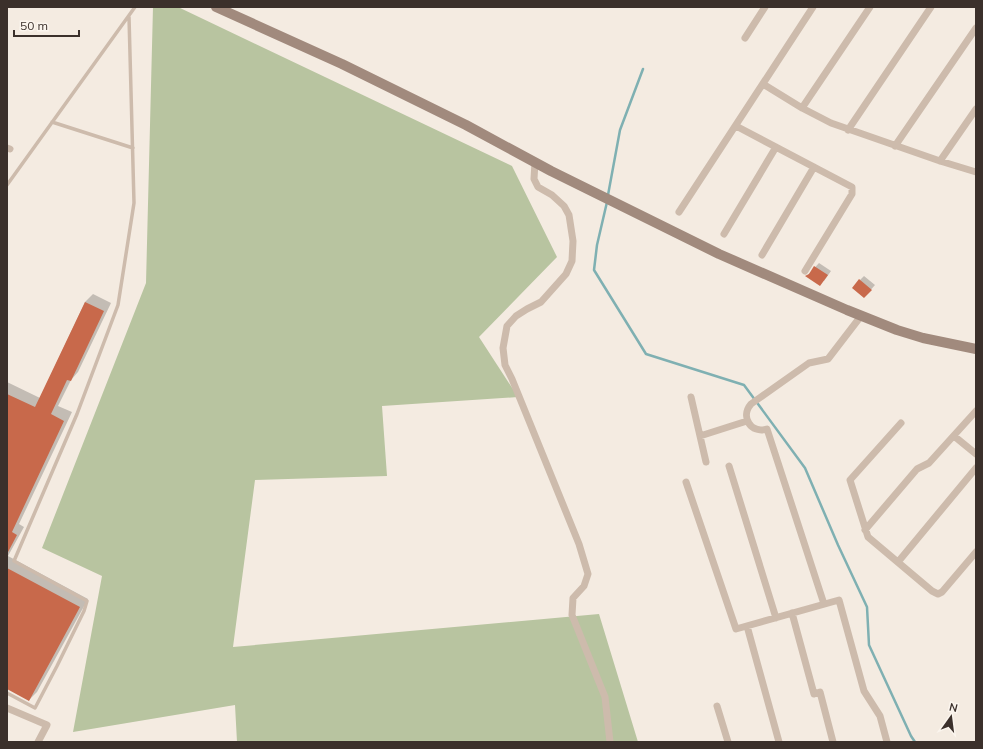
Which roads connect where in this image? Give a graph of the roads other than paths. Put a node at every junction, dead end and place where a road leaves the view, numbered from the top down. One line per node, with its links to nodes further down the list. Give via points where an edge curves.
1 (135, 7): 7 (lane)
2 (216, 7): 20 (street, via 466,124)
3 (765, 7): 9 (street)
4 (813, 7): 10 (street)
5 (870, 7): 11 (street)
6 (931, 7): 15 (street)
7 (129, 17): 13 (lane); 18 (lane)
8 (976, 28): 16 (street)
9 (745, 38)
10 (763, 84): 11 (street); 14 (street)
11 (802, 108): 15 (street)
12 (976, 109): 19 (street)
13 (52, 122): 18 (lane); 23 (lane)
14 (736, 126): 17 (street); 24 (street)
15 (848, 130): 16 (street)
16 (895, 146): 19 (street)
17 (776, 147): 21 (street); 25 (street)
18 (133, 148): 48 (lane, via 134,203 118,305 77,414 14,561 87,601 35,708)
19 (940, 161): 22 (street)
20 (535, 162): 28 (street, via 719,254); 52 (street, via 534,179 538,187 552,195 564,206 569,215 573,241 572,261 566,274 541,302 516,316 507,326 503,348 504,360 579,544 588,574 584,586 574,598 572,616 604,697)
21 (814, 167): 26 (street); 27 (street, via 852,187 853,191)
22 (976, 172)
23 (7, 185)
24 (679, 212)
25 (724, 234)
26 (762, 255)
27 (805, 271)
28 (861, 316): 29 (street, via 923,338); 32 (street, via 828,359 809,363 751,404 747,410)
29 (976, 349)
30 (691, 397): 34 (street)
31 (976, 411): 35 (street)
32 (748, 421): 34 (street); 44 (street, via 756,429 767,429)
33 (901, 423): 41 (street, via 850,480)
34 (700, 436): 37 (street)
35 (954, 436): 36 (street); 41 (street, via 929,463 917,469)
36 (976, 454)
37 (706, 462)
38 (729, 466): 46 (street)
39 (976, 468): 43 (street)
40 (686, 482): 47 (street, via 736,629)
41 (865, 530): 43 (street, via 868,537)
42 (976, 552): 43 (street, via 938,594)
43 (898, 562)
44 (824, 604): 45 (street); 56 (street, via 839,600 864,691 880,716)
45 (792, 613): 46 (street); 55 (street, via 814,694 820,692)
46 (776, 618): 47 (street)
47 (747, 626): 54 (street)
48 (7, 694)
49 (717, 706): 53 (street)
50 (7, 708): 51 (street, via 47,726)
51 (38, 742)
52 (610, 742)
53 (728, 742)
54 (779, 742)
55 (833, 742)
56 (887, 742)

